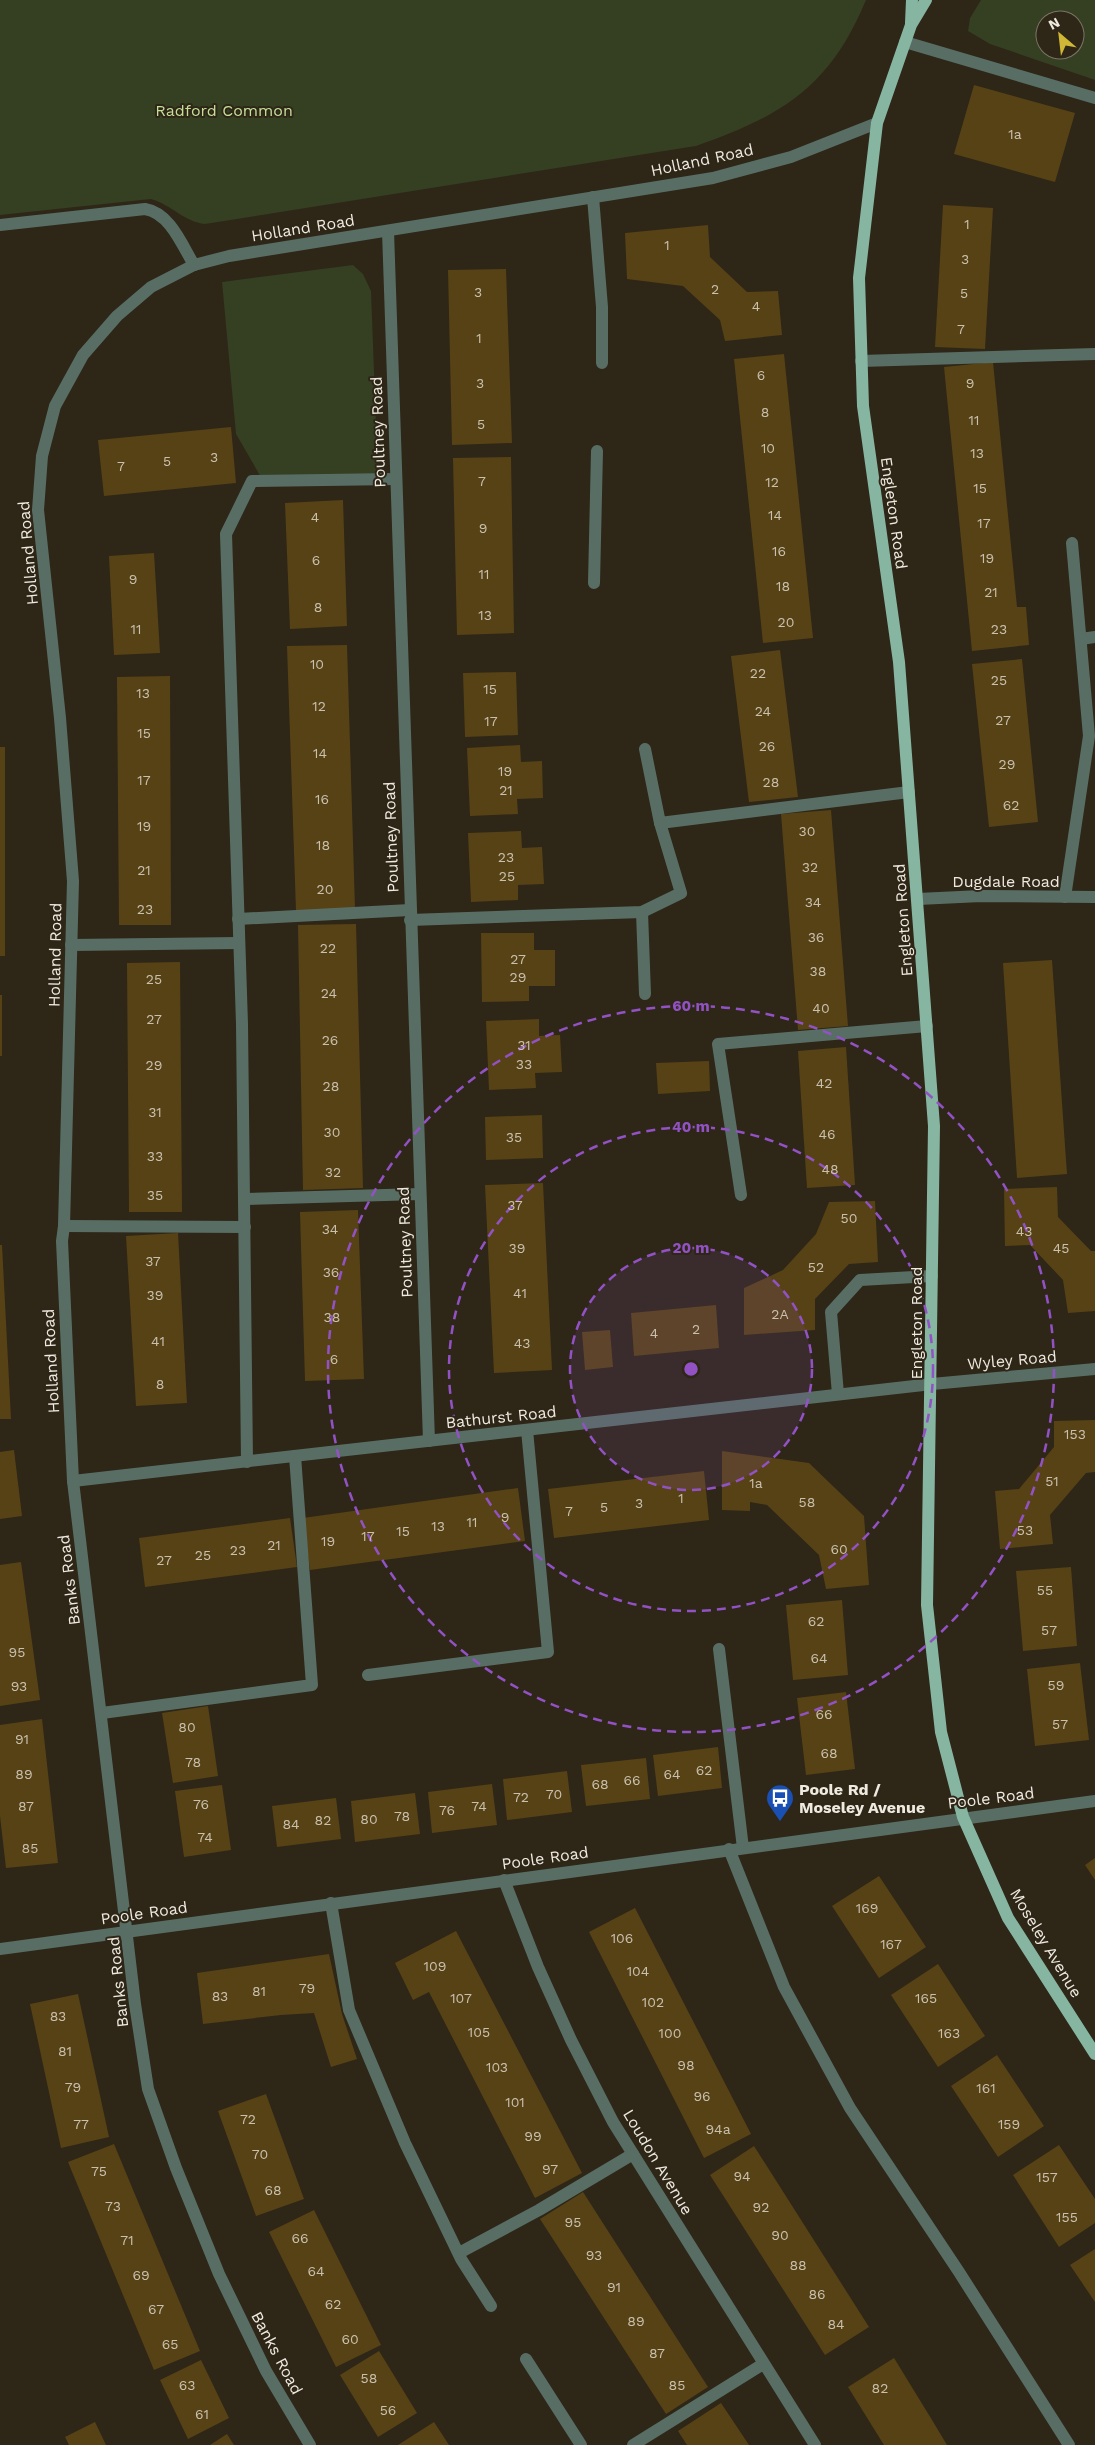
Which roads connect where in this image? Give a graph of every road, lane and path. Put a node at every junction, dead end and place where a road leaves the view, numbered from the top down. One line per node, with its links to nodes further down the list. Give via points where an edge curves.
1 (912, 0): 3 (main road, Engleton Road)
2 (926, 0): 3 (main road, Engleton Road)
3 (911, 25): 4 (main road, Engleton Road)
4 (905, 42): 5 (street); 6 (main road, Engleton Road)
5 (1095, 98)
6 (877, 123): 7 (street, Holland Road, via 791,157 713,178); 12 (main road, Engleton Road, via 859,278)
7 (593, 198): 9 (street, Holland Road); 13 (street, via 602,307)
8 (0, 225): 10 (street, via 154,210 168,222)
9 (388, 231): 10 (street, Holland Road, via 228,256); 15 (street, Poultney Road)
10 (194, 265): 30 (street, Holland Road, via 151,288 117,316 83,356 55,406 42,456 38,510 73,881)
11 (1095, 354): 12 (street)
12 (861, 361): 21 (main road, Engleton Road, via 863,406 899,662)
13 (602, 363)
14 (597, 450): 17 (street)
15 (395, 479): 27 (street, Poultney Road); 28 (street, via 252,481 226,534)
16 (1072, 543): 19 (street)
17 (594, 583)
18 (1095, 637): 19 (street)
19 (1081, 639): 23 (street, via 1089,736)
20 (645, 748): 22 (street)
21 (909, 792): 22 (street); 25 (main road, Engleton Road)
22 (660, 823): 26 (street, via 681,892)
23 (1064, 897): 24 (street, Dugdale Road); 25 (street, Dugdale Road)
24 (1095, 897)
25 (918, 899): 32 (main road, Engleton Road)
26 (642, 912): 27 (street); 31 (street)
27 (410, 915): 28 (street); 33 (street, Poultney Road)
28 (238, 919): 29 (street)
29 (239, 943): 30 (street); 35 (street)
30 (71, 945): 36 (street, Holland Road)
31 (645, 994)
32 (927, 1026): 34 (street, via 718,1044); 38 (main road, Engleton Road, via 934,1126)
33 (420, 1194): 35 (street); 43 (street, Poultney Road)
34 (741, 1195)
35 (244, 1198): 37 (street)
36 (64, 1226): 37 (street); 46 (street, Holland Road, via 62,1241)
37 (245, 1227): 45 (street)
38 (932, 1276): 40 (main road, Engleton Road); 41 (street, via 860,1280 831,1312)
39 (1095, 1369): 40 (street, Wyley Road)
40 (932, 1384): 41 (street, Bathurst Road); 51 (main road, Engleton Road, via 927,1605 940,1732)
41 (838, 1394): 42 (street, Bathurst Road)
42 (527, 1430): 43 (street, Bathurst Road); 48 (street, via 548,1652)
43 (428, 1441): 44 (street, Bathurst Road)
44 (295, 1456): 45 (street, Bathurst Road); 49 (street, via 312,1685)
45 (247, 1462): 46 (street, Bathurst Road)
46 (73, 1481): 49 (street, Banks Road)
47 (719, 1649): 52 (street)
48 (368, 1675)
49 (102, 1713): 56 (street, Banks Road)
50 (1095, 1800): 51 (street, Poole Road)
51 (963, 1817): 52 (street, Poole Road); 58 (main road, Moseley Avenue, via 1008,1918)
52 (743, 1848): 53 (street, Poole Road)
53 (729, 1850): 54 (street, Poole Road); 68 (street, via 784,1987 850,2108)
54 (504, 1880): 55 (street, Poole Road); 59 (street, Loudon Avenue, via 570,2040)
55 (331, 1903): 56 (street, Poole Road); 60 (street, via 349,2010 405,2143)
56 (128, 1931): 57 (street, Poole Road); 64 (street, Banks Road, via 148,2089 176,2168 220,2274 266,2371)
57 (0, 1949)
58 (1095, 2054)
59 (633, 2154): 60 (street); 63 (street, Loudon Avenue)
60 (458, 2254): 61 (street)
61 (491, 2306)
62 (526, 2359): 65 (street)
63 (763, 2364): 66 (street); 67 (street, Loudon Avenue)
64 (310, 2445)
65 (581, 2445)
66 (633, 2445)
67 (815, 2445)
68 (1068, 2445)

